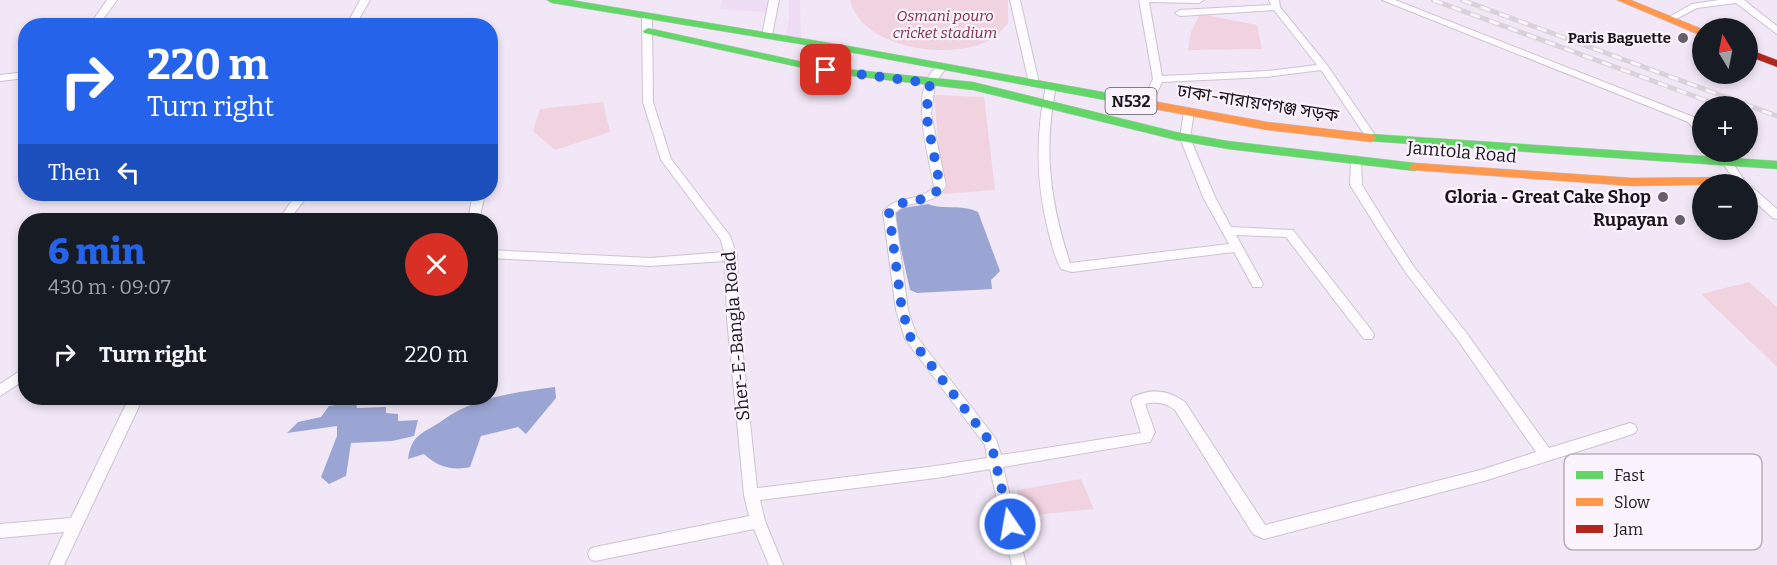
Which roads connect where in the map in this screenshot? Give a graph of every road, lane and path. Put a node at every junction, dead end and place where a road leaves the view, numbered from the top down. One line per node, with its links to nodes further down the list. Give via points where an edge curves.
1 (112, 0): 16 (street)
2 (365, 0): 17 (street)
3 (552, 0): 18 (main road, ঢাকা-নারায়ণগঞ্জ সড়ক / N532)
4 (774, 0): 22 (street)
5 (1015, 0): 33 (street)
6 (1144, 0): 31 (street)
7 (1150, 0): 8 (street)
8 (1199, 0)
9 (1387, 0): 38 (street)
10 (1622, 0): 20 (main road)
11 (1634, 0): 15 (main road)
12 (1738, 0): 15 (street, via 1695,6); 21 (street)
13 (1275, 3): 14 (street); 27 (street)
14 (1180, 13)
15 (1674, 17): 19 (main road)
16 (99, 18)
17 (355, 18)
18 (648, 24): 22 (main road, ঢাকা-নারায়ণগঞ্জ সড়ক / N532); 32 (main road, Jamtola Road, via 826,70); 57 (street, Sher-E-Bangla Road, via 648,102 666,160 726,239)
19 (1692, 25)
20 (1692, 29)
21 (1777, 31)
22 (767, 35): 28 (main road, ঢাকা-নারায়ণগঞ্জ সড়ক / N532)
23 (1758, 51): 25 (main road)
24 (1758, 56): 26 (main road)
25 (1777, 59)
26 (1777, 64)
27 (1324, 67): 31 (street); 40 (street)
28 (941, 68): 32 (street); 33 (main road, ঢাকা-নারায়ণগঞ্জ সড়ক / N532)
29 (18, 76): 30 (street)
30 (0, 78)
31 (1158, 79): 35 (street)
32 (930, 83): 36 (main road, Jamtola Road, via 973,86); 65 (street, via 926,114 940,186 930,196 898,204 889,212 902,310 911,339 991,443)
33 (1034, 83): 34 (main road, ঢাকা-নারায়ণগঞ্জ সড়ক / N532)
34 (1051, 86): 35 (main road, ঢাকা-নারায়ণগঞ্জ সড়ক / N532); 36 (street)
35 (1147, 104): 37 (main road, ঢাকা-নারায়ণগঞ্জ সড়ক / N532)
36 (1046, 105): 39 (main road, Jamtola Road); 55 (street, via 1042,131 1044,185 1049,217 1068,268)
37 (1189, 111): 39 (street); 40 (main road, ঢাকা-নারায়ণগঞ্জ সড়ক / N532, via 1267,126)
38 (1692, 118)
39 (1185, 138): 42 (main road, Jamtola Road); 54 (street)
40 (1372, 138): 41 (main road, ঢাকা-নারায়ণগঞ্জ সড়ক / N532)
41 (1692, 157)
42 (1356, 160): 49 (main road, Jamtola Road, via 1433,169); 64 (street, via 1356,185 1384,230)
43 (1725, 162): 48 (street)
44 (1736, 162): 47 (main road, ঢাকা-নারায়ণগঞ্জ সড়ক / N532)
45 (1750, 162): 46 (main road, ঢাকা-নারায়ণগঞ্জ সড়ক / N532)
46 (1777, 165)
47 (1777, 171)
48 (1735, 174)
49 (1692, 184)
50 (1758, 198): 53 (street)
51 (300, 201): 52 (street)
52 (289, 213)
53 (1777, 215)
54 (1227, 231): 55 (street); 59 (street, via 1289,233)
55 (1234, 248): 58 (street)
56 (498, 254): 57 (street, via 650,262)
57 (731, 256): 66 (street, Sher-E-Bangla Road, via 733,318)
58 (1257, 284)
59 (1368, 334)
60 (18, 378): 61 (street)
61 (0, 391)
62 (133, 405): 68 (street)
63 (1630, 429): 64 (street)
64 (1546, 455): 65 (street, via 1264,532 1258,529 1180,406 1159,396 1138,401 1148,432 1145,438)
65 (996, 462): 66 (street); 73 (street)
66 (751, 495): 67 (street, Sher-E-Bangla Road)
67 (758, 521): 70 (street); 72 (street, Sher-E-Bangla Road)
68 (73, 525): 69 (street); 71 (street)
69 (0, 531)
70 (595, 554)
71 (56, 565)
72 (776, 565)
73 (1019, 565)

